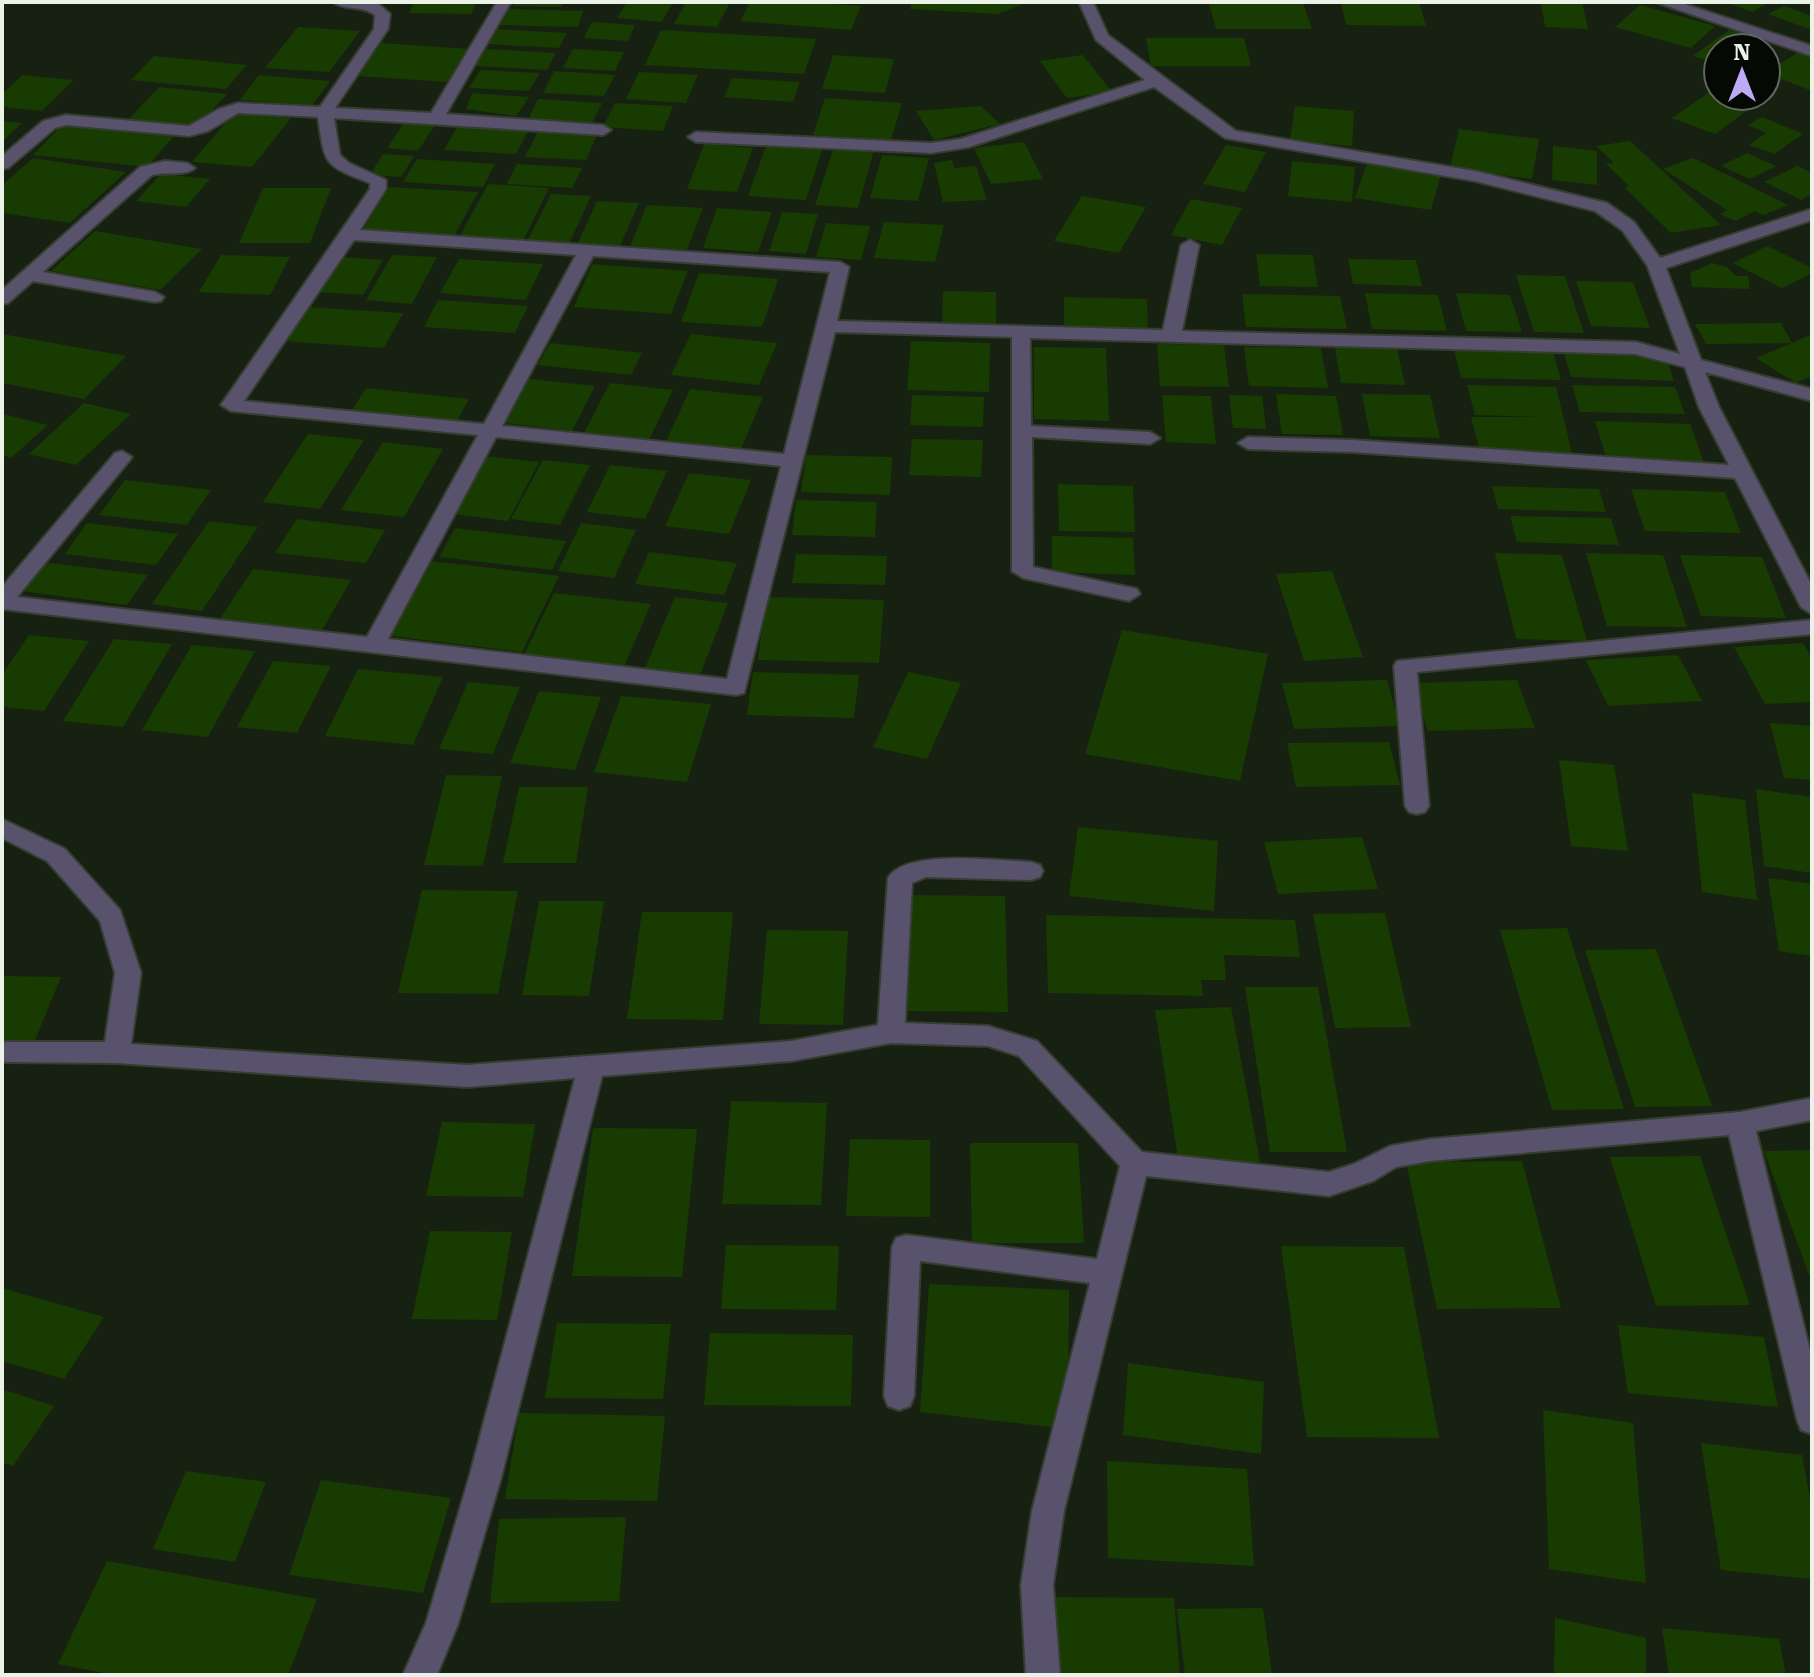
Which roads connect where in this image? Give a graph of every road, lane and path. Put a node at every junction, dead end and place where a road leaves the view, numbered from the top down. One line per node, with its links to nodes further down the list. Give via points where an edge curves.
1 (340, 2): 7 (street, via 371,5 383,14 381,29)
2 (504, 2): 8 (street)
3 (1086, 2): 6 (street, via 1101,37)
4 (1663, 2): 5 (street)
5 (1812, 51)
6 (1156, 81): 10 (street, via 963,144 931,148); 17 (street, via 1231,135 1475,176 1601,207 1628,226)
7 (325, 111): 8 (street); 11 (street, via 229,109 200,130 189,131 66,120 49,124); 14 (street, via 332,156 343,167 378,180 378,189)
8 (436, 118): 9 (street)
9 (603, 130)
10 (696, 137)
11 (2, 164)
12 (187, 168): 18 (street, via 146,171)
13 (1812, 214): 17 (street)
14 (349, 234): 16 (street); 26 (street, via 231,405)
15 (1190, 245): 23 (street)
16 (587, 251): 21 (street, via 840,267); 26 (street)
17 (1656, 265): 24 (street)
18 (28, 275): 19 (street); 20 (street)
19 (155, 297)
20 (2, 299)
21 (827, 326): 22 (street); 31 (street)
22 (1021, 332): 23 (street); 27 (street)
23 (1171, 338): 24 (street, via 1636,348)
24 (1694, 363): 25 (street); 32 (street, via 1709,407)
25 (1812, 395)
26 (491, 431): 31 (street); 37 (street)
27 (1022, 431): 28 (street); 33 (street, via 1023,571)
28 (1150, 438)
29 (1248, 443): 32 (street)
30 (122, 457): 34 (street)
31 (792, 461): 37 (street, via 736,688)
32 (1742, 472): 35 (street)
33 (1129, 594)
34 (2, 602): 37 (street)
35 (1812, 607)
36 (1812, 627): 38 (street, via 1405,666)
37 (374, 645)
38 (1417, 806)
39 (2, 828): 43 (street, via 56,855 111,917 128,973)
40 (1031, 871): 41 (street, via 923,868 900,878)
41 (891, 1033): 44 (street, via 791,1051); 47 (street, via 988,1036 1028,1048)
42 (2, 1052): 43 (street)
43 (116, 1053): 44 (street, via 467,1076)
44 (591, 1066): 51 (street, via 485,1478 442,1624)
45 (1812, 1109): 46 (street)
46 (1740, 1123): 47 (street, via 1430,1150 1390,1157 1329,1184); 50 (street)
47 (1135, 1163): 48 (street)
48 (1108, 1273): 49 (street, via 906,1247); 52 (street, via 1048,1511 1037,1585)
49 (899, 1396)
50 (1812, 1420)
51 (420, 1675)
52 (1043, 1675)

